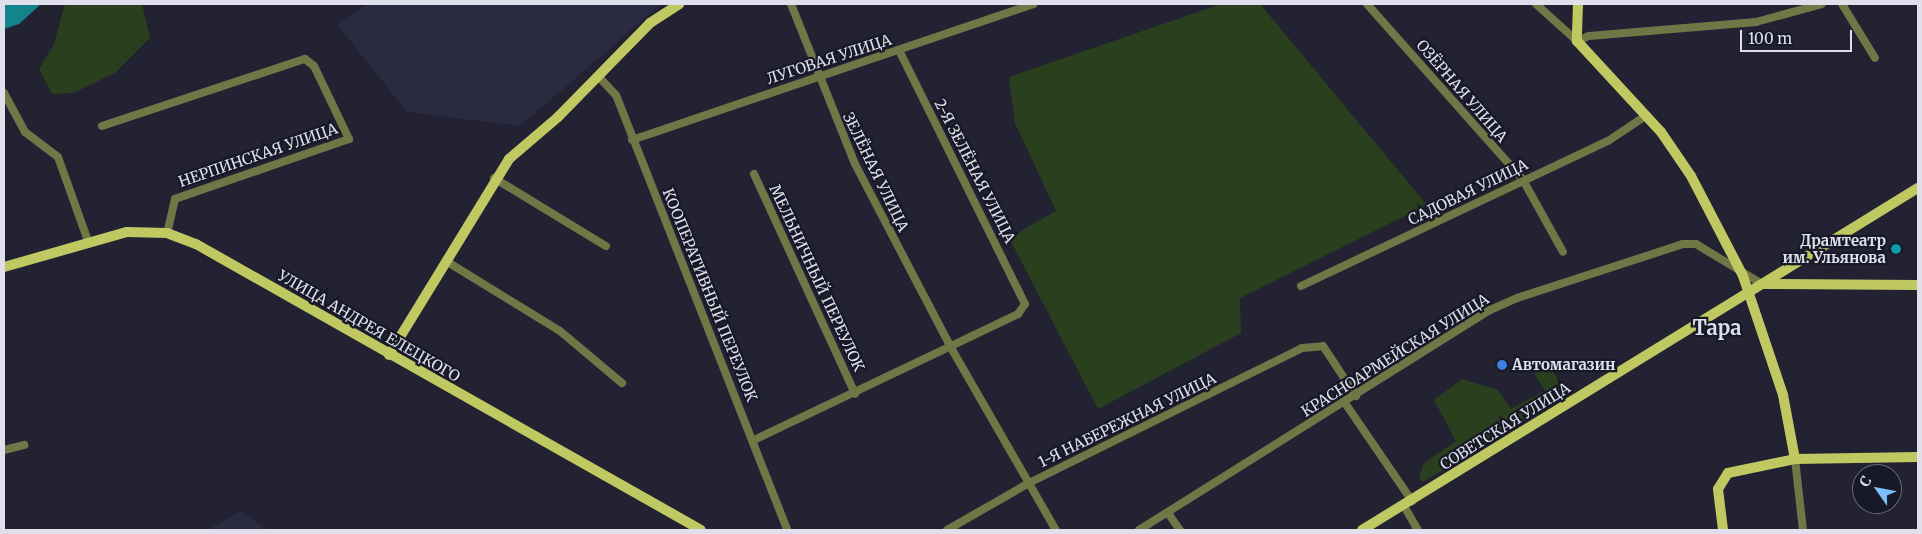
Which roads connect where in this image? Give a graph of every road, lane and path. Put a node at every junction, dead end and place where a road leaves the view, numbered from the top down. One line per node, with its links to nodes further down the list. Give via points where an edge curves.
1 (679, 4): 12 (main road, via 650,23)
2 (791, 4): 13 (street, ЗЕЛЁНАЯ УЛИЦА)
3 (1034, 4): 10 (street, ЛУГОВАЯ УЛИЦА)
4 (1367, 4): 20 (street, ОЗЁРНАЯ УЛИЦА)
5 (1536, 4): 9 (street)
6 (1578, 4): 9 (main road)
7 (1822, 4): 9 (street, via 1756,22 1588,36)
8 (1842, 4): 11 (street)
9 (1577, 41): 15 (main road)
10 (899, 50): 13 (street, ЛУГОВАЯ УЛИЦА); 33 (street, 2-Я ЗЕЛЁНАЯ УЛИЦА, via 1025,304 1018,314)
11 (1875, 58)
12 (598, 76): 17 (street, КООПЕРАТИВНЫЙ ПЕРЕУЛОК, via 616,95); 19 (main road)
13 (817, 77): 17 (street, ЛУГОВАЯ УЛИЦА); 33 (street, ЗЕЛЁНАЯ УЛИЦА, via 855,164)
14 (4, 93): 23 (street, via 25,132 58,157)
15 (1644, 117): 20 (street, САДОВАЯ УЛИЦА, via 1608,141); 28 (main road, via 1683,164)
16 (102, 126): 22 (street, НЕРПИНСКАЯ УЛИЦА, via 305,59 314,66 349,140 175,199)
17 (632, 140): 39 (street, КООПЕРАТИВНЫЙ ПЕРЕУЛОК)
18 (754, 174): 36 (street, МЕЛЬНИЧНЫЙ ПЕРЕУЛОК)
19 (494, 178): 24 (street); 26 (main road)
20 (1523, 180): 25 (street, ОЗЁРНАЯ УЛИЦА); 31 (street, САДОВАЯ УЛИЦА)
21 (1918, 188): 29 (main road, СОВЕТСКАЯ УЛИЦА)
22 (167, 233): 23 (main road, УЛИЦА АНДРЕЯ ЕЛЕЦКОГО, via 127,232); 34 (main road, УЛИЦА АНДРЕЯ ЕЛЕЦКОГО, via 196,244)
23 (88, 241): 27 (main road, УЛИЦА АНДРЕЯ ЕЛЕЦКОГО)
24 (606, 246)
25 (1563, 252)
26 (446, 261): 34 (main road); 35 (street, via 545,320)
27 (4, 267)
28 (1743, 276): 29 (street, КРАСНОАРМЕЙСКАЯ УЛИЦА); 32 (main road); 37 (street, КРАСНОАРМЕЙСКАЯ УЛИЦА, via 1696,244 1661,249 1490,310)
29 (1762, 284): 30 (main road); 32 (main road, СОВЕТСКАЯ УЛИЦА)
30 (1918, 285)
31 (1301, 286)
32 (1748, 293): 43 (main road, via 1783,395); 45 (main road, СОВЕТСКАЯ УЛИЦА)
33 (950, 346): 36 (street); 44 (street, ЗЕЛЁНАЯ УЛИЦА)
34 (389, 355): 47 (main road, УЛИЦА АНДРЕЯ ЕЛЕЦКОГО)
35 (622, 383)
36 (855, 394): 39 (street)
37 (1356, 396): 38 (street, КРАСНОАРМЕЙСКАЯ УЛИЦА); 44 (street, 1-Я НАБЕРЕЖНАЯ УЛИЦА, via 1323,346 1302,348)
38 (1345, 403): 45 (street); 46 (street, КРАСНОАРМЕЙСКАЯ УЛИЦА)
39 (754, 440): 48 (street, КООПЕРАТИВНЫЙ ПЕРЕУЛОК)
40 (24, 445): 41 (street)
41 (4, 450)
42 (1918, 457): 43 (main road)
43 (1795, 459): 55 (main road, via 1737,470 1720,480); 56 (street)
44 (1029, 483): 49 (street, 1-Я НАБЕРЕЖНАЯ УЛИЦА); 50 (street, ЗЕЛЁНАЯ УЛИЦА)
45 (1408, 504): 53 (main road, СОВЕТСКАЯ УЛИЦА); 54 (street)
46 (1168, 513): 51 (street, КРАСНОАРМЕЙСКАЯ УЛИЦА); 52 (street)
47 (701, 530)
48 (787, 530)
49 (947, 530)
50 (1056, 530)
51 (1139, 530)
52 (1180, 530)
53 (1362, 530)
54 (1418, 530)
55 (1723, 530)
56 (1803, 530)

